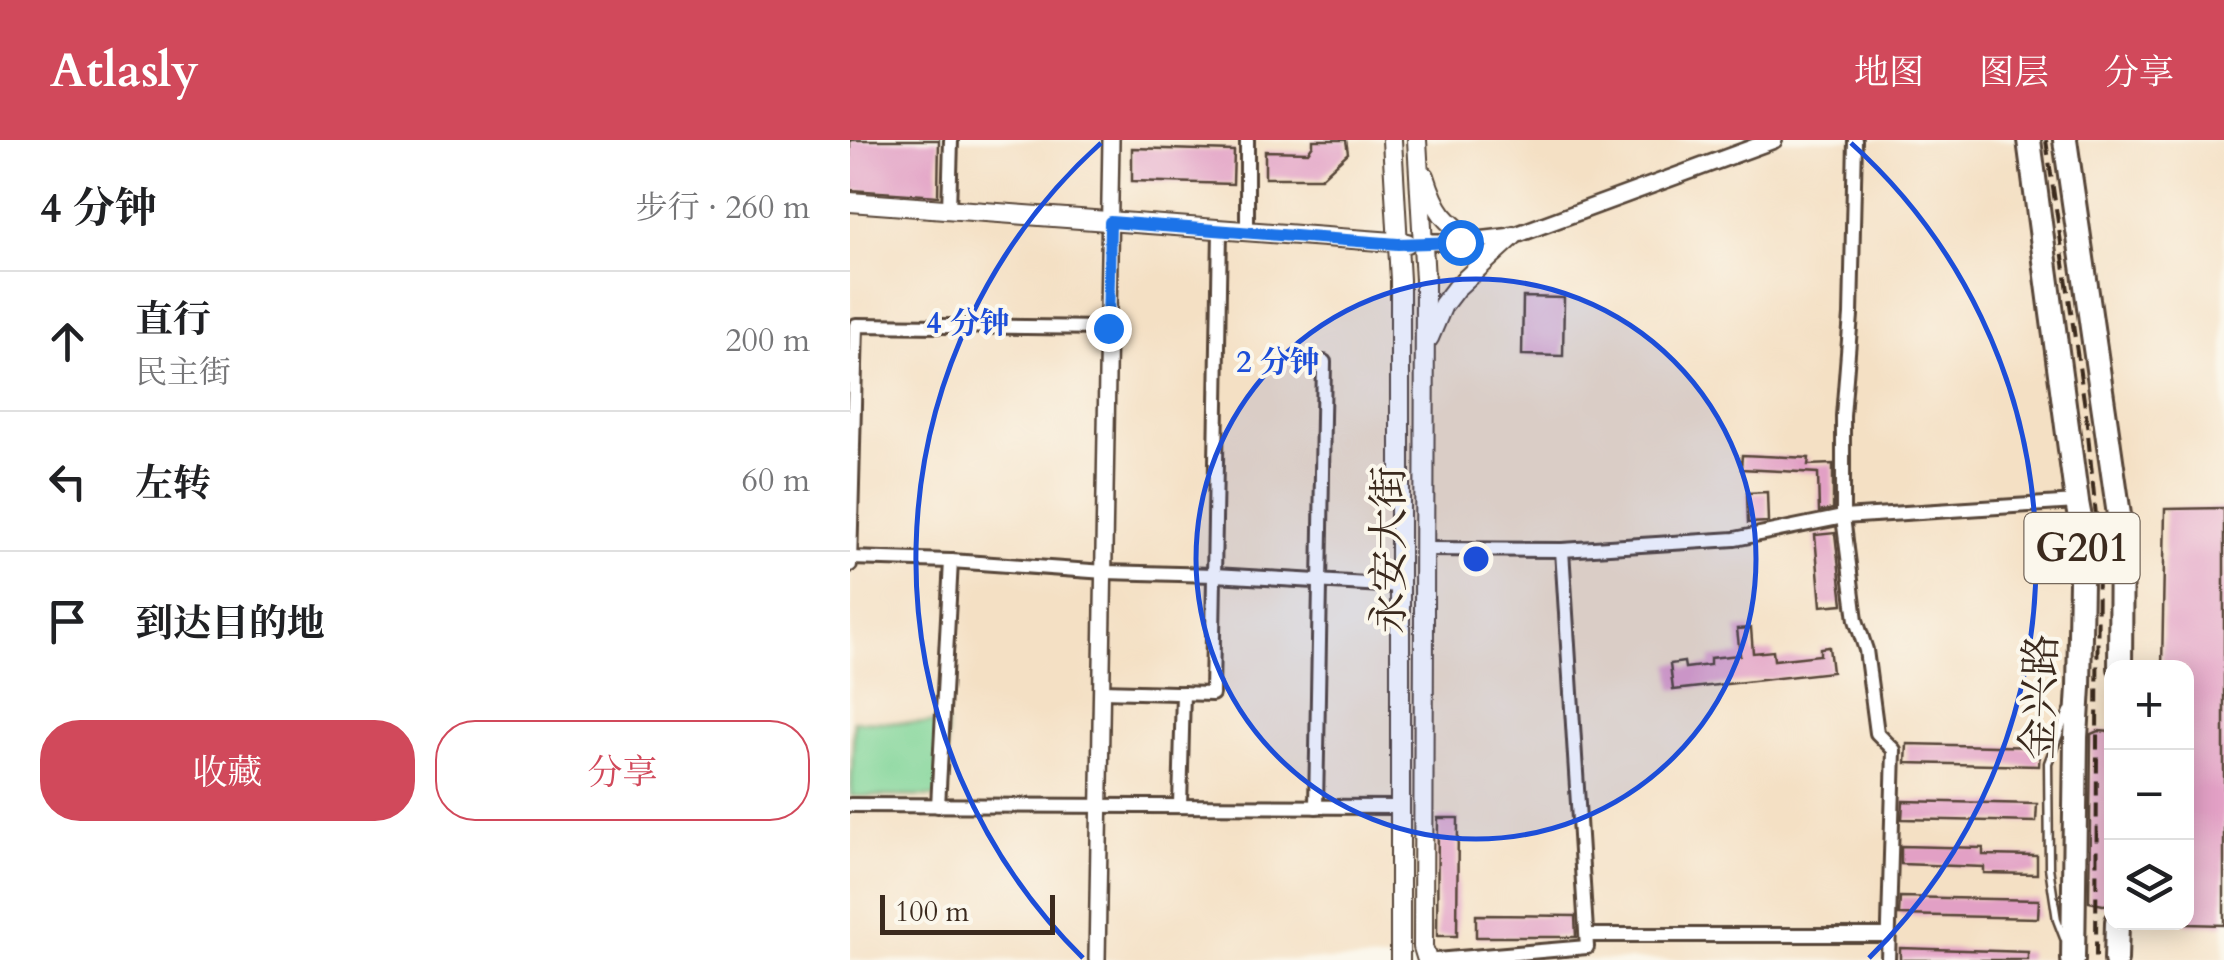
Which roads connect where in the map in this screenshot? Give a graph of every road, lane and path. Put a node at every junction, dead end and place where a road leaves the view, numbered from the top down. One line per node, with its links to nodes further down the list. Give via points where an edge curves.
1 (951, 140): 11 (street)
2 (1111, 140): 12 (street)
3 (1247, 140): 14 (street)
4 (1392, 140): 18 (main road, 永安大街)
5 (1774, 140): 15 (street)
6 (1855, 140): 23 (street)
7 (2029, 140): 22 (highway, 金兴路 / G201)
8 (2065, 140): 32 (highway, 金兴路 / G201, via 2122,529)
9 (1417, 145): 16 (main road, via 1442,215); 17 (main road, 永安大街)
10 (850, 202): 11 (main road)
11 (950, 210): 12 (main road)
12 (1110, 222): 13 (main road); 19 (street)
13 (1220, 230): 14 (main road); 29 (street)
14 (1247, 232): 18 (main road)
15 (1513, 236): 16 (street); 20 (main road, via 1456,288)
16 (1475, 240): 17 (street)
17 (1423, 242): 18 (main road); 20 (main road, 永安大街)
18 (1398, 244): 31 (main road, 永安大街)
19 (1108, 328): 26 (street, via 856,325); 28 (street)
20 (1425, 348): 24 (main road, 永安大街)
21 (1324, 362): 30 (street)
22 (2077, 502): 23 (street); 44 (highway, 金兴路 / G201, via 2082,529)
23 (1844, 517): 25 (street, via 1735,539); 43 (street, via 1877,733 1894,750)
24 (1424, 549): 25 (street); 47 (main road, 永安大街)
25 (1562, 550): 42 (street)
26 (850, 561): 27 (street)
27 (951, 561): 28 (street); 36 (street)
28 (1104, 572): 29 (street); 33 (street)
29 (1215, 575): 30 (street); 34 (street, via 1212,694)
30 (1321, 583): 31 (street); 39 (street)
31 (1400, 586): 40 (main road, 永安大街)
32 (2120, 660)
33 (1102, 691): 34 (street); 37 (street)
34 (1183, 693): 38 (street)
35 (850, 806): 36 (street)
36 (938, 806): 37 (street)
37 (1100, 806): 38 (street); 45 (street)
38 (1180, 806): 39 (street)
39 (1316, 806): 40 (street)
40 (1400, 807): 46 (main road, 永安大街)
41 (2117, 930): 50 (highway)
42 (1586, 936): 43 (street); 48 (street, via 1587,947)
43 (1888, 936): 49 (street)
44 (2073, 959)
45 (1098, 960)
46 (1400, 960)
47 (1427, 960)
48 (1436, 960)
49 (1888, 960)
50 (2116, 960)

